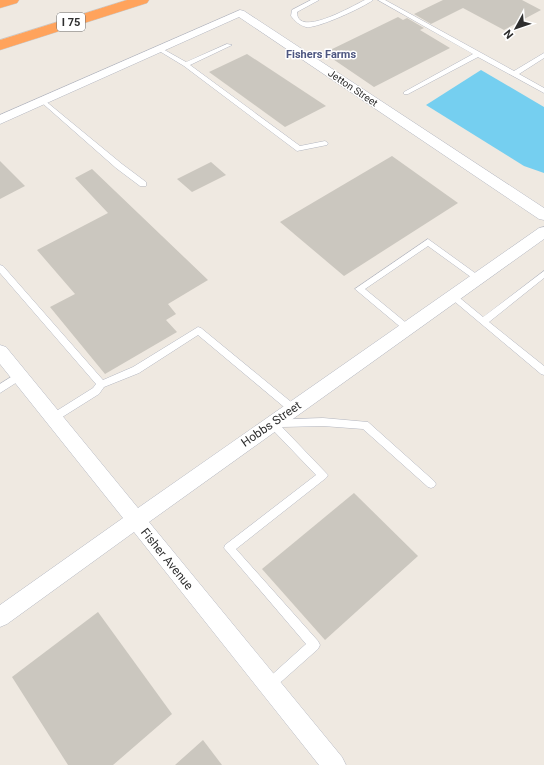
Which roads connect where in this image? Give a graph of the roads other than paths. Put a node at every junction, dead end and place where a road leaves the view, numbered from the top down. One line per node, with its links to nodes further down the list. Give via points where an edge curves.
1 (12, 0): 6 (highway)
2 (142, 0): 7 (highway, I 75)
3 (316, 0): 4 (lane, via 294,11 298,21 307,25 318,24)
4 (370, 0)
5 (382, 0): 10 (lane)
6 (0, 4)
7 (0, 45)
8 (229, 45): 12 (lane)
9 (159, 49): 12 (lane); 16 (street, Jetton Street); 20 (street, Jetton Street, via 240,13)
10 (478, 54): 13 (lane); 15 (lane)
11 (544, 55): 13 (lane)
12 (186, 65): 18 (lane, via 299,149)
13 (514, 74): 14 (lane)
14 (544, 91)
15 (406, 93)
16 (42, 101): 17 (street, Jetton Street); 19 (lane)
17 (0, 120)
18 (325, 143)
19 (143, 184)
20 (544, 215)
21 (544, 232): 24 (street, Hobbs Street)
22 (0, 268): 31 (lane)
23 (544, 274): 26 (lane)
24 (478, 278): 25 (street, Hobbs Street); 27 (lane, via 428,242 359,289)
25 (452, 296): 26 (lane); 27 (street, Hobbs Street)
26 (484, 321): 29 (lane)
27 (407, 328): 33 (street, Hobbs Street)
28 (0, 352): 30 (street, Fisher Avenue)
29 (544, 371)
30 (19, 376): 32 (lane); 34 (street, Fisher Avenue)
31 (101, 384): 33 (lane, via 136,370 198,330); 34 (lane, via 96,391)
32 (0, 389)
33 (292, 409): 35 (street, Hobbs Street)
34 (53, 418): 37 (street, Fisher Avenue)
35 (272, 423): 36 (lane, via 323,422 365,425); 37 (street, Hobbs Street); 39 (lane, via 323,475 229,548 314,645)
36 (431, 484)
37 (136, 520): 38 (street, Hobbs Street); 39 (street, Fisher Avenue)
38 (0, 617)
39 (269, 685): 40 (street, Fisher Avenue)
40 (334, 765)

